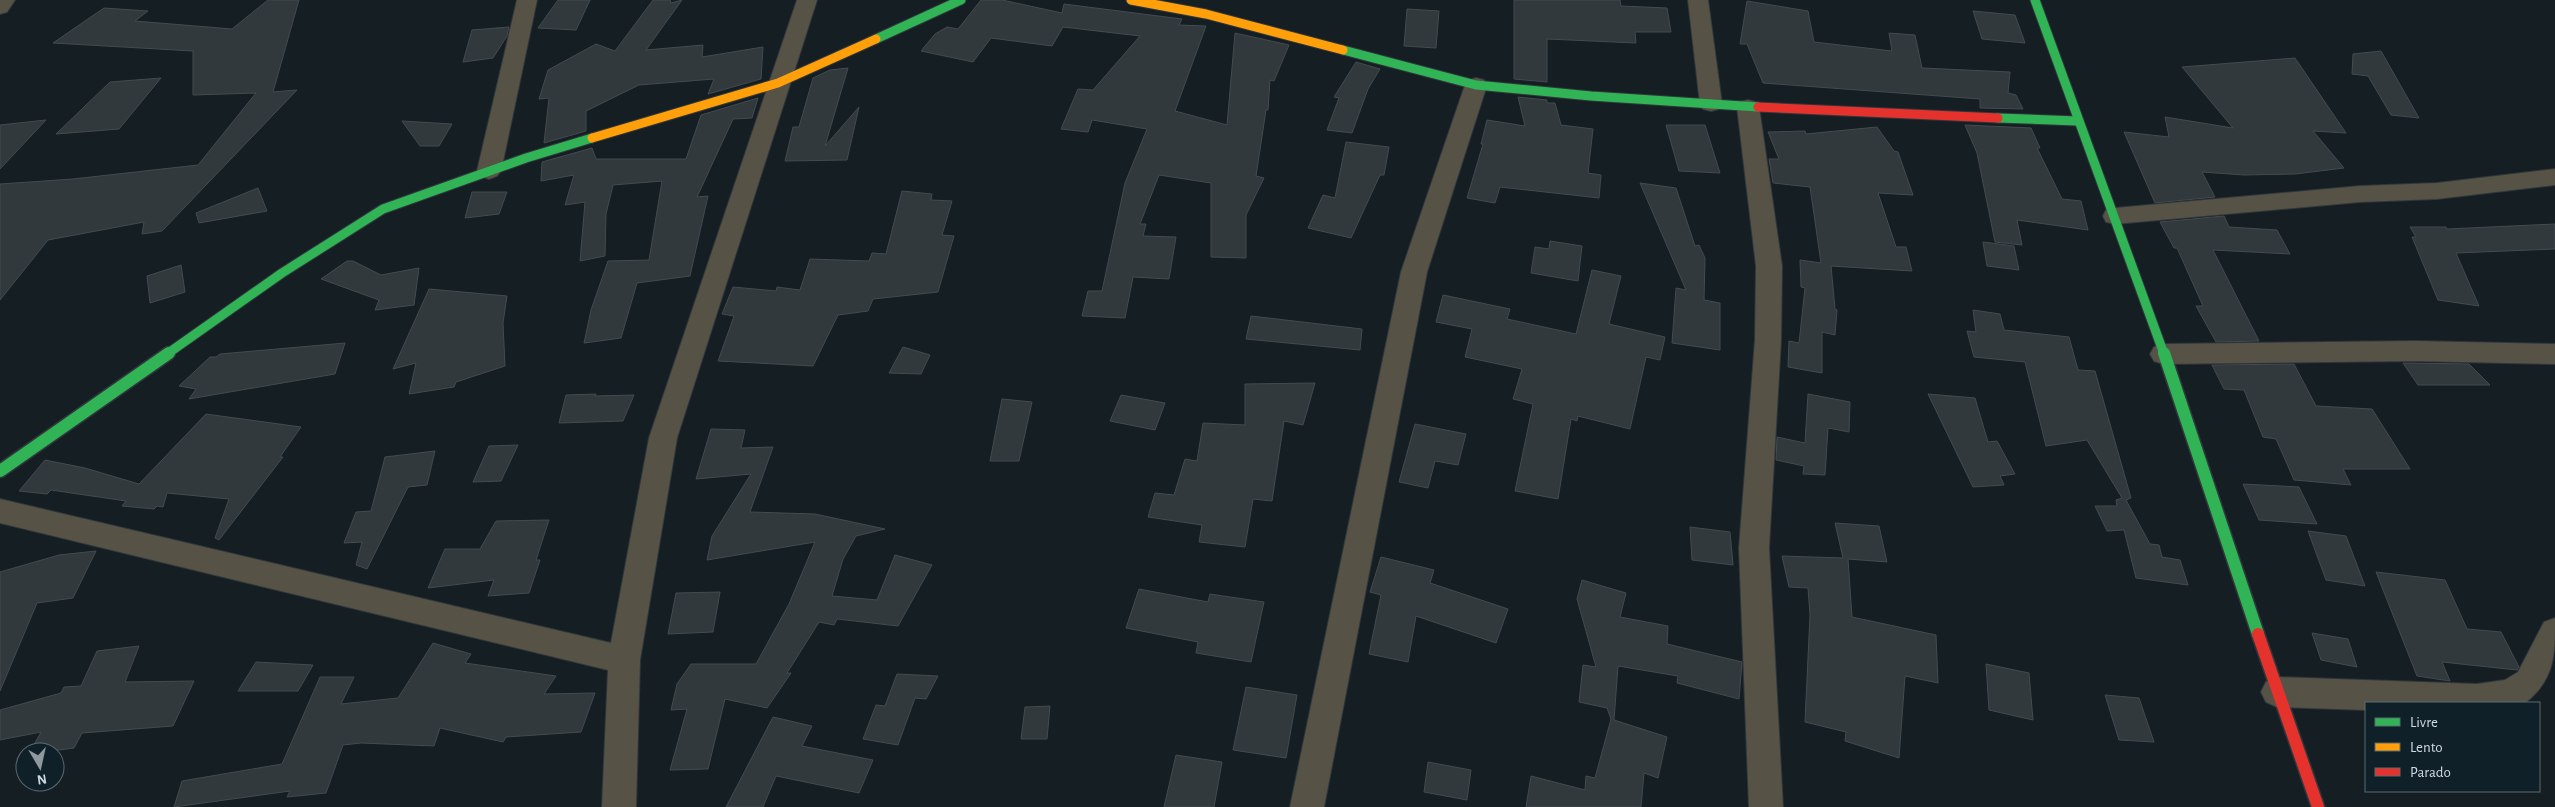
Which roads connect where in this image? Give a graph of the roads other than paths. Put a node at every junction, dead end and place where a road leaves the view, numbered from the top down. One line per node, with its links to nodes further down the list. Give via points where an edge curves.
1 (5, 0): 8 (street)
2 (527, 0): 14 (street)
3 (807, 0): 9 (street)
4 (961, 0): 9 (street)
5 (1131, 0): 10 (street, via 1206,14)
6 (1698, 0): 11 (street)
7 (2035, 0): 13 (street)
8 (0, 8)
9 (778, 83): 14 (street); 22 (street, via 664,438)
10 (1476, 84): 11 (street); 25 (street, via 1414,272)
11 (1711, 104): 12 (street)
12 (1748, 107): 13 (street); 26 (street, via 1769,266 1768,340 1754,548)
13 (2077, 121): 16 (street)
14 (489, 171): 19 (street, via 383,209 332,240)
15 (2555, 177): 16 (street, via 2437,191 2360,194)
16 (2115, 216): 17 (street)
17 (2164, 354): 18 (street, via 2415,351); 23 (street)
18 (2555, 354)
19 (0, 471)
20 (0, 511): 22 (street)
21 (2555, 632): 23 (street, via 2529,682 2512,694 2477,699)
22 (624, 660): 24 (street)
23 (2276, 692): 27 (street)
24 (619, 807)
25 (1307, 807)
26 (1766, 807)
27 (2318, 807)

